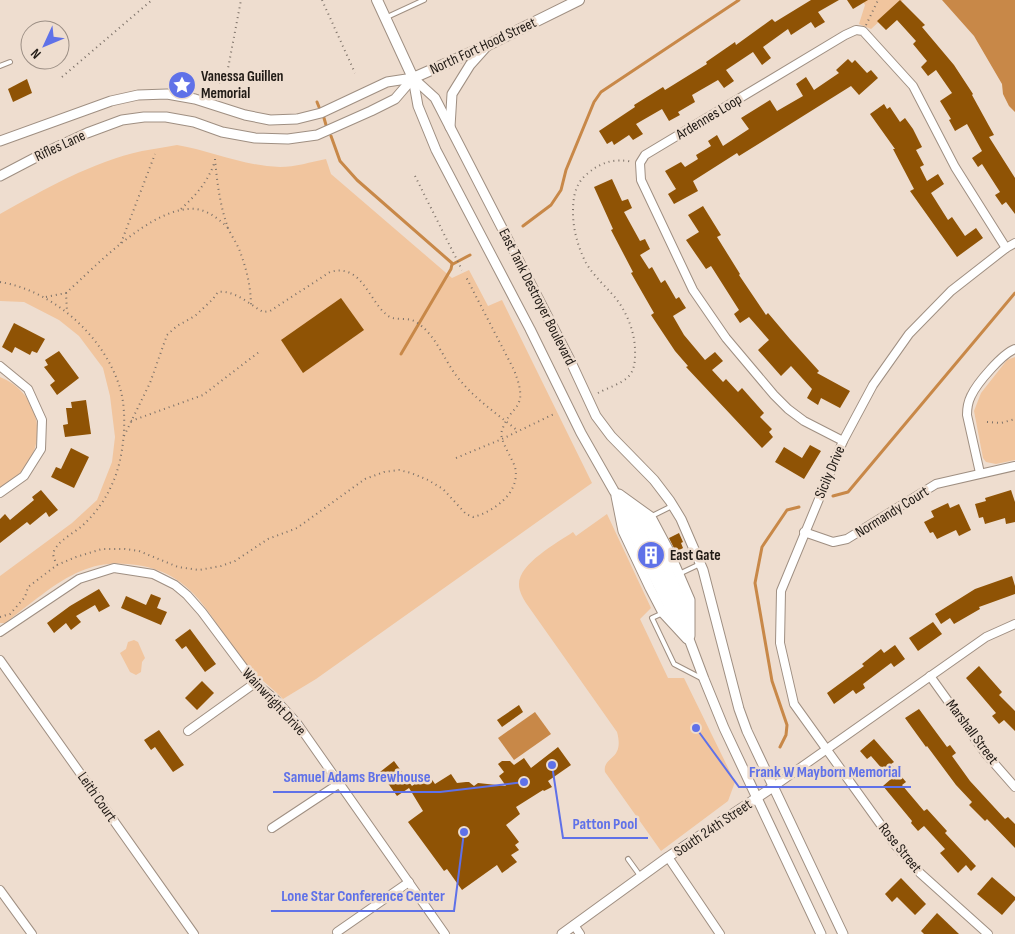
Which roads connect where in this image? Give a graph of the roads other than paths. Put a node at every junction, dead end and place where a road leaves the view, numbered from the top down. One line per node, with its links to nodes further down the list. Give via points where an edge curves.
1 (377, 0): 5 (main road)
2 (424, 0): 5 (lane)
3 (579, 0): 4 (main road, North Fort Hood Street)
4 (568, 3): 6 (main road, North Fort Hood Street)
5 (386, 18): 9 (main road)
6 (488, 45): 9 (main road, North Fort Hood Street); 12 (street, via 470,65 452,94)
7 (10, 62): 8 (lane)
8 (0, 66)
9 (414, 78): 10 (street, North Fort Hood Street, via 387,82 321,113 297,119 270,120 167,94 138,95); 11 (street, North Fort Hood Street, via 394,99 317,135 288,139 255,138 166,117); 12 (street, East Tank Destroyer Boulevard, via 435,98); 22 (street, East Tank Destroyer Boulevard, via 418,106 436,150)
10 (111, 101): 13 (street, Rifles Lane)
11 (122, 120): 14 (street, Rifles Lane, via 46,152)
12 (450, 127): 24 (street, East Tank Destroyer Boulevard, via 596,416 654,480)
13 (0, 141)
14 (0, 176)
15 (1015, 243): 16 (street, Sicily Drive)
16 (1006, 248): 19 (street, Sicily Drive, via 951,291 909,334 873,385); 19 (street, Ardennes Loop, via 954,167 912,86 863,31 845,35 645,155 640,163 641,180 693,290 726,338 788,409)
17 (1015, 349): 21 (street, via 1003,356 975,389 967,406)
18 (0, 366): 23 (street, via 28,389 42,420 41,449 24,476)
19 (843, 441): 26 (street, Sicily Drive)
20 (1015, 466): 21 (street, Normandy Court)
21 (980, 473): 26 (street, Normandy Court, via 936,484 848,539 833,542)
22 (614, 491): 25 (street); 25 (street); 25 (street)
23 (0, 493)
24 (672, 505): 25 (lane); 27 (street, East Tank Destroyer Boulevard)
25 (637, 524): 28 (street); 28 (street); 28 (street, via 668,550)
26 (804, 532): 38 (street, Sicily Drive, via 781,591 780,643 794,704)
27 (701, 563): 28 (lane); 41 (street, East Tank Destroyer Boulevard, via 739,709)
28 (664, 581): 29 (street); 29 (street); 29 (street)
29 (677, 607): 32 (street); 32 (street); 32 (street); 35 (lane, via 652,618 674,664)
30 (1015, 624): 34 (street, South 24th Street, via 986,637)
31 (0, 632): 36 (street, Wainwright Drive, via 79,579 114,568 129,569 153,574 187,595)
32 (690, 642): 35 (street)
33 (0, 660): 52 (street, Leith Court)
34 (930, 676): 38 (street, South 24th Street); 40 (street, Marshall Street, via 986,754)
35 (704, 679): 42 (street)
36 (255, 683): 37 (street); 39 (street, Wainwright Drive, via 297,723)
37 (188, 731)
38 (826, 750): 41 (street, South 24th Street); 59 (street, Rose Street, via 902,853)
39 (340, 783): 43 (street); 47 (street, Wainwright Drive)
40 (1015, 786)
41 (773, 787): 42 (street, South 24th Street); 58 (street, East Tank Destroyer Boulevard)
42 (757, 798): 44 (street, South 24th Street); 57 (street)
43 (272, 828)
44 (668, 858): 46 (street, South 24th Street); 56 (street)
45 (628, 859): 46 (lane)
46 (641, 877): 49 (street, South 24th Street)
47 (409, 882): 50 (street); 53 (street, Wainwright Drive)
48 (0, 890): 51 (street)
49 (574, 925): 54 (street, South 24th Street); 55 (street)
50 (337, 932)
51 (32, 934)
52 (194, 934)
53 (445, 934)
54 (562, 934)
55 (580, 934)
56 (720, 934)
57 (821, 934)
58 (843, 934)
59 (988, 934)

